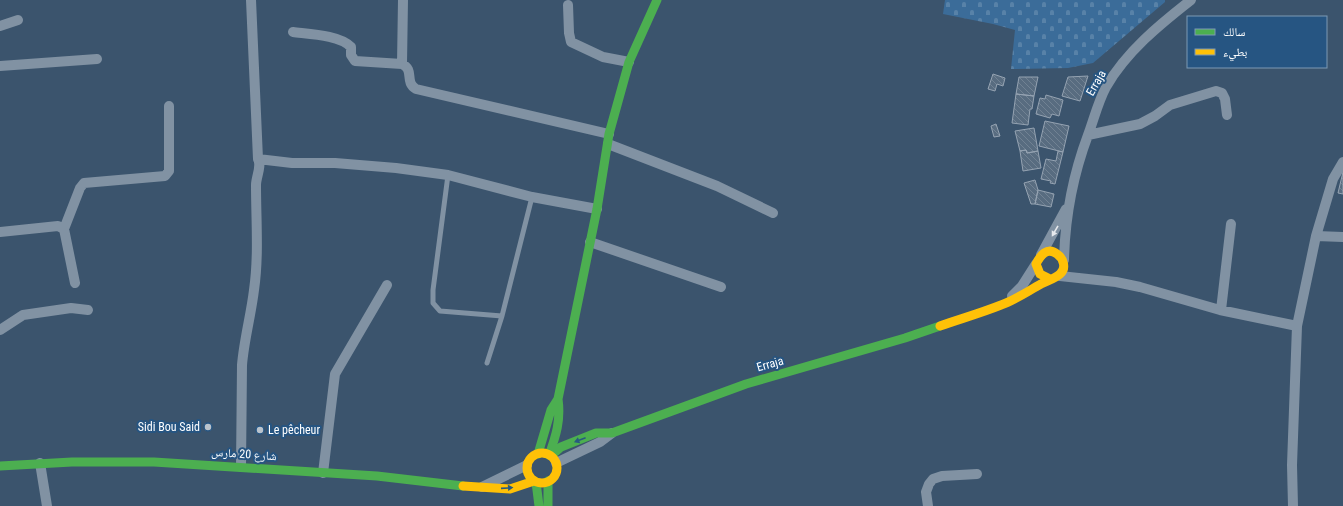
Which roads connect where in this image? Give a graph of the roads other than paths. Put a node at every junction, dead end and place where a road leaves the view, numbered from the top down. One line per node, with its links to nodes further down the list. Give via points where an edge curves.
1 (251, 0): 18 (street)
2 (403, 0): 12 (street)
3 (657, 0): 11 (street)
4 (1191, 0): 6 (street, Erraja)
5 (568, 5): 11 (street, via 571,42 603,57)
6 (1177, 5): 16 (street, Erraja, via 1134,50 1106,87)
7 (18, 20): 8 (street)
8 (0, 26)
9 (293, 32): 12 (street, via 345,41 351,47 355,61)
10 (97, 59): 13 (street)
11 (629, 62): 17 (street)
12 (402, 64): 17 (street, via 408,69 411,87 416,89)
13 (0, 66)
14 (170, 106): 26 (street, via 169,171 165,176 84,183)
15 (1227, 115): 16 (street, via 1225,99 1222,93 1216,91 1170,105 1140,124)
16 (1088, 135): 22 (street, Erraja)
17 (608, 139): 23 (street); 24 (street)
18 (258, 159): 20 (street, via 396,168); 54 (street, via 260,163 256,181 255,289 242,365)
19 (1343, 162): 28 (street, via 1331,186)
20 (448, 175): 21 (street); 43 (lane, via 433,303 440,311)
21 (532, 197): 23 (street); 43 (lane)
22 (1068, 206): 31 (street, one-way to 31); 32 (street)
23 (597, 209): 30 (street)
24 (774, 213)
25 (1231, 224): 42 (street)
26 (64, 230): 27 (street, via 58,226); 37 (street)
27 (0, 232)
28 (1316, 236): 29 (street); 44 (street)
29 (1343, 237)
30 (590, 242): 39 (street); 47 (street)
31 (1041, 255): 32 (street, via 1045,252 1056,252); 33 (street)
32 (1064, 263): 34 (street); 35 (street)
33 (1036, 264): 36 (street, via 1040,275); 40 (street, via 1022,286)
34 (1060, 276): 35 (street); 36 (street)
35 (1094, 279): 42 (street, via 1140,287)
36 (1050, 280): 40 (street, Erraja)
37 (75, 283)
38 (387, 286): 55 (street, via 335,374)
39 (721, 288)
40 (1002, 305): 48 (street, Erraja, via 905,338 746,384)
41 (88, 310): 45 (street, via 71,308 23,315)
42 (1221, 310): 44 (street)
43 (502, 316): 46 (lane)
44 (1297, 326): 64 (street)
45 (0, 330)
46 (487, 363)
47 (558, 399): 49 (street, via 551,410); 50 (street, via 560,412)
48 (612, 433): 50 (street, via 600,442)
49 (538, 454): 50 (street, via 542,453); 52 (street, via 531,458)
50 (552, 458): 58 (street, via 557,467 554,476)
51 (40, 463): 53 (street, شارع 20 مارس); 54 (street, شارع 20 مارس, via 146,461); 60 (street)
52 (527, 465): 57 (street, via 528,474); 59 (street)
53 (2, 466)
54 (241, 467): 55 (street, شارع 20 مارس)
55 (323, 473): 59 (street, شارع 20 مارس, via 377,476)
56 (977, 474): 63 (street, via 933,479 926,492)
57 (535, 481): 58 (street); 59 (street, شارع 20 مارس, one-way to 57, via 510,489); 61 (street)
58 (548, 481): 62 (street)
59 (479, 488)
60 (47, 506)
61 (539, 506)
62 (548, 506)
63 (928, 506)
64 (1293, 506)

